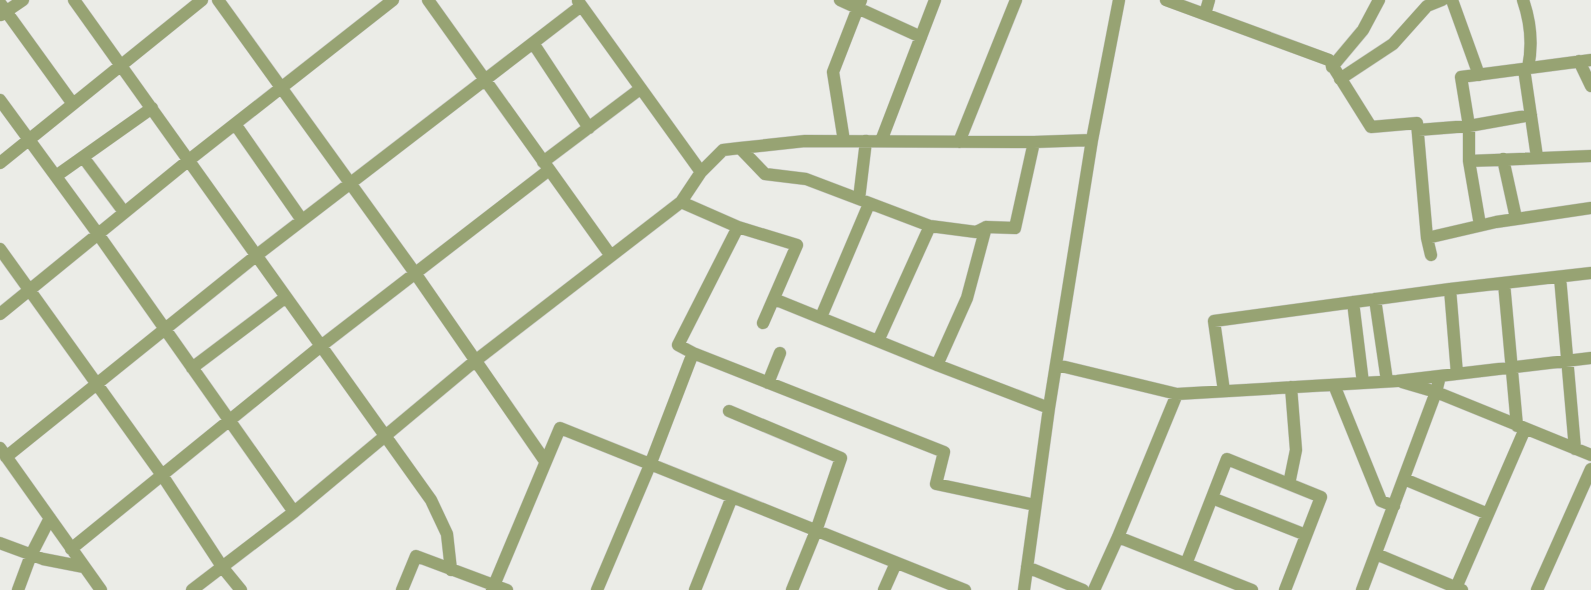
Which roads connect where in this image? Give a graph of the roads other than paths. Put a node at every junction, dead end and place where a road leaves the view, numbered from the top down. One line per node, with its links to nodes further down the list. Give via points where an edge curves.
1 (23, 0): 19 (street)
2 (74, 0): 25 (street)
3 (202, 0): 25 (street)
4 (218, 0): 32 (street)
5 (393, 0): 32 (street)
6 (428, 0): 30 (street)
7 (840, 0): 18 (street)
8 (935, 0): 21 (street)
9 (1016, 0): 47 (street)
10 (1119, 0): 43 (street)
11 (1166, 0): 20 (street)
12 (1209, 0): 20 (street)
13 (1379, 0): 26 (street, via 1362,30)
14 (1442, 0): 29 (street, via 1427,6 1392,44)
15 (1452, 0): 28 (street)
16 (1523, 0): 27 (street, via 1530,20 1531,54)
17 (579, 3): 22 (street); 33 (street)
18 (860, 4): 21 (street); 44 (street, via 833,72)
19 (3, 10): 35 (street)
20 (1205, 14): 26 (street, via 1329,60)
21 (921, 37): 45 (street)
22 (533, 43): 30 (street); 40 (street)
23 (1591, 60): 24 (street)
24 (1579, 61): 27 (street); 31 (street)
25 (122, 65): 35 (street); 36 (street)
26 (1332, 67): 29 (street)
27 (1526, 68): 28 (street); 37 (street)
28 (1479, 75): 39 (street, via 1461,77)
29 (1340, 79): 41 (street, via 1371,127 1417,123)
30 (485, 80): 57 (street); 60 (street)
31 (1591, 86)
32 (282, 87): 38 (street); 60 (street)
33 (640, 89): 40 (street); 58 (street)
34 (0, 100): 42 (street)
35 (73, 104): 42 (street)
36 (152, 108): 51 (street); 54 (street)
37 (1531, 115): 39 (street); 52 (street)
38 (235, 124): 54 (street); 66 (street)
39 (1469, 126): 41 (street); 55 (street)
40 (589, 128): 57 (street)
41 (1418, 130): 72 (street)
42 (29, 139): 56 (street); 59 (street)
43 (1092, 140): 48 (street); 99 (street)
44 (844, 141): 46 (street); 49 (street, via 805,140)
45 (881, 141): 46 (street); 47 (street)
46 (866, 142): 61 (street)
47 (959, 142): 48 (street)
48 (1034, 142): 70 (street, via 1015,228)
49 (740, 148): 58 (street, via 724,150); 61 (street, via 765,174 806,179)
50 (1591, 156): 52 (street)
51 (83, 157): 59 (street); 64 (street)
52 (1537, 157): 53 (street)
53 (1503, 159): 55 (street); 65 (street)
54 (189, 160): 64 (street); 74 (street)
55 (1469, 160): 67 (street)
56 (0, 163)
57 (546, 166): 76 (street); 78 (street)
58 (701, 172): 62 (street)
59 (56, 176): 71 (street)
60 (350, 183): 66 (street); 78 (street)
61 (864, 201): 68 (street); 88 (street)
62 (681, 202): 69 (street); 76 (street)
63 (1591, 208): 65 (street)
64 (124, 212): 71 (street)
65 (1516, 218): 67 (street)
66 (302, 220): 74 (street)
67 (1480, 225): 72 (street)
68 (930, 226): 70 (street, via 976,232); 91 (street)
69 (738, 227): 84 (street, via 798,245); 93 (street, via 678,345)
70 (986, 227): 98 (street, via 967,298)
71 (98, 234): 82 (street); 90 (street)
72 (1427, 238): 75 (street)
73 (0, 248): 82 (street)
74 (256, 255): 83 (street); 90 (street)
75 (1431, 255)
76 (611, 256): 97 (street)
77 (1591, 273): 79 (street)
78 (415, 274): 92 (street); 97 (street)
79 (1560, 277): 80 (street); 96 (street)
80 (1504, 283): 81 (street); 100 (street)
81 (1450, 289): 85 (street); 102 (street)
82 (30, 290): 87 (street); 107 (street)
83 (286, 297): 92 (street); 101 (street)
84 (774, 299): 88 (street); 89 (street)
85 (1375, 299): 86 (street); 104 (street)
86 (1353, 302): 106 (street); 110 (street, via 1214,321)
87 (0, 314)
88 (821, 317): 91 (street)
89 (763, 323)
90 (165, 329): 101 (street); 107 (street)
91 (878, 341): 98 (street)
92 (321, 346): 115 (street); 117 (street)
93 (693, 353): 105 (street); 122 (street)
94 (780, 353): 105 (street)
95 (1591, 358): 96 (street)
96 (1568, 360): 100 (street); 118 (street)
97 (475, 361): 117 (street); 121 (street)
98 (937, 365): 113 (street)
99 (1057, 365): 112 (street); 113 (street)
100 (1512, 367): 102 (street); 116 (street)
101 (192, 368): 115 (street)
102 (1457, 374): 103 (street)
103 (1440, 376): 104 (street); 111 (street)
104 (1392, 381): 106 (street); 111 (street)
105 (768, 383): 129 (street, via 944,452 936,484)
106 (1363, 383): 108 (street)
107 (97, 384): 119 (street); 124 (street)
108 (1334, 385): 109 (street); 130 (street, via 1381,501)
109 (1292, 387): 110 (street); 126 (street, via 1296,450)
110 (1224, 392): 112 (street)
111 (1436, 392): 116 (street); 125 (street)
112 (1177, 394): 136 (street)
113 (1049, 408): 129 (street)
114 (729, 411): 134 (street, via 841,458)
115 (229, 421): 124 (street); 131 (street)
116 (1521, 427): 118 (street); 132 (street)
117 (385, 436): 131 (street); 146 (street, via 431,500 448,534)
118 (1575, 449): 120 (street)
119 (3, 453): 133 (street)
120 (1591, 455)
121 (545, 461): 122 (street, via 560,428); 147 (street)
122 (650, 465): 127 (street); 155 (street)
123 (1591, 469): 166 (street)
124 (162, 475): 138 (street); 145 (street)
125 (1404, 479): 130 (street); 132 (street)
126 (1289, 484): 128 (street, via 1227,460); 135 (street, via 1321,497)
127 (732, 497): 134 (street); 156 (street)
128 (1212, 498): 135 (street); 142 (street)
129 (1035, 505): 144 (street)
130 (1394, 506): 139 (street)
131 (294, 512): 145 (street)
132 (1488, 514): 148 (street)
133 (50, 518): 138 (street); 140 (street)
134 (816, 531): 141 (street); 157 (street)
135 (1306, 535): 164 (street)
136 (1118, 537): 142 (street); 162 (street)
137 (0, 543): 140 (street)
138 (71, 549): 143 (street)
139 (1376, 554): 148 (street); 165 (street)
140 (32, 555): 143 (street, via 43,560); 149 (street)
141 (896, 563): 158 (street); 159 (street)
142 (1186, 564): 163 (street)
143 (84, 567): 150 (street)
144 (1027, 567): 160 (street); 161 (street)
145 (223, 568): 151 (street); 152 (street)
146 (451, 570): 147 (street); 153 (street, via 416,556)
147 (493, 587): 154 (street)
148 (1458, 589)
149 (18, 590)
150 (101, 590)
151 (192, 590)
152 (240, 590)
153 (402, 590)
154 (507, 590)
155 (597, 590)
156 (694, 590)
157 (792, 590)
158 (884, 590)
159 (965, 590)
160 (1024, 590)
161 (1083, 590)
162 (1094, 590)
163 (1252, 590)
164 (1285, 590)
165 (1362, 590)
166 (1537, 590)

